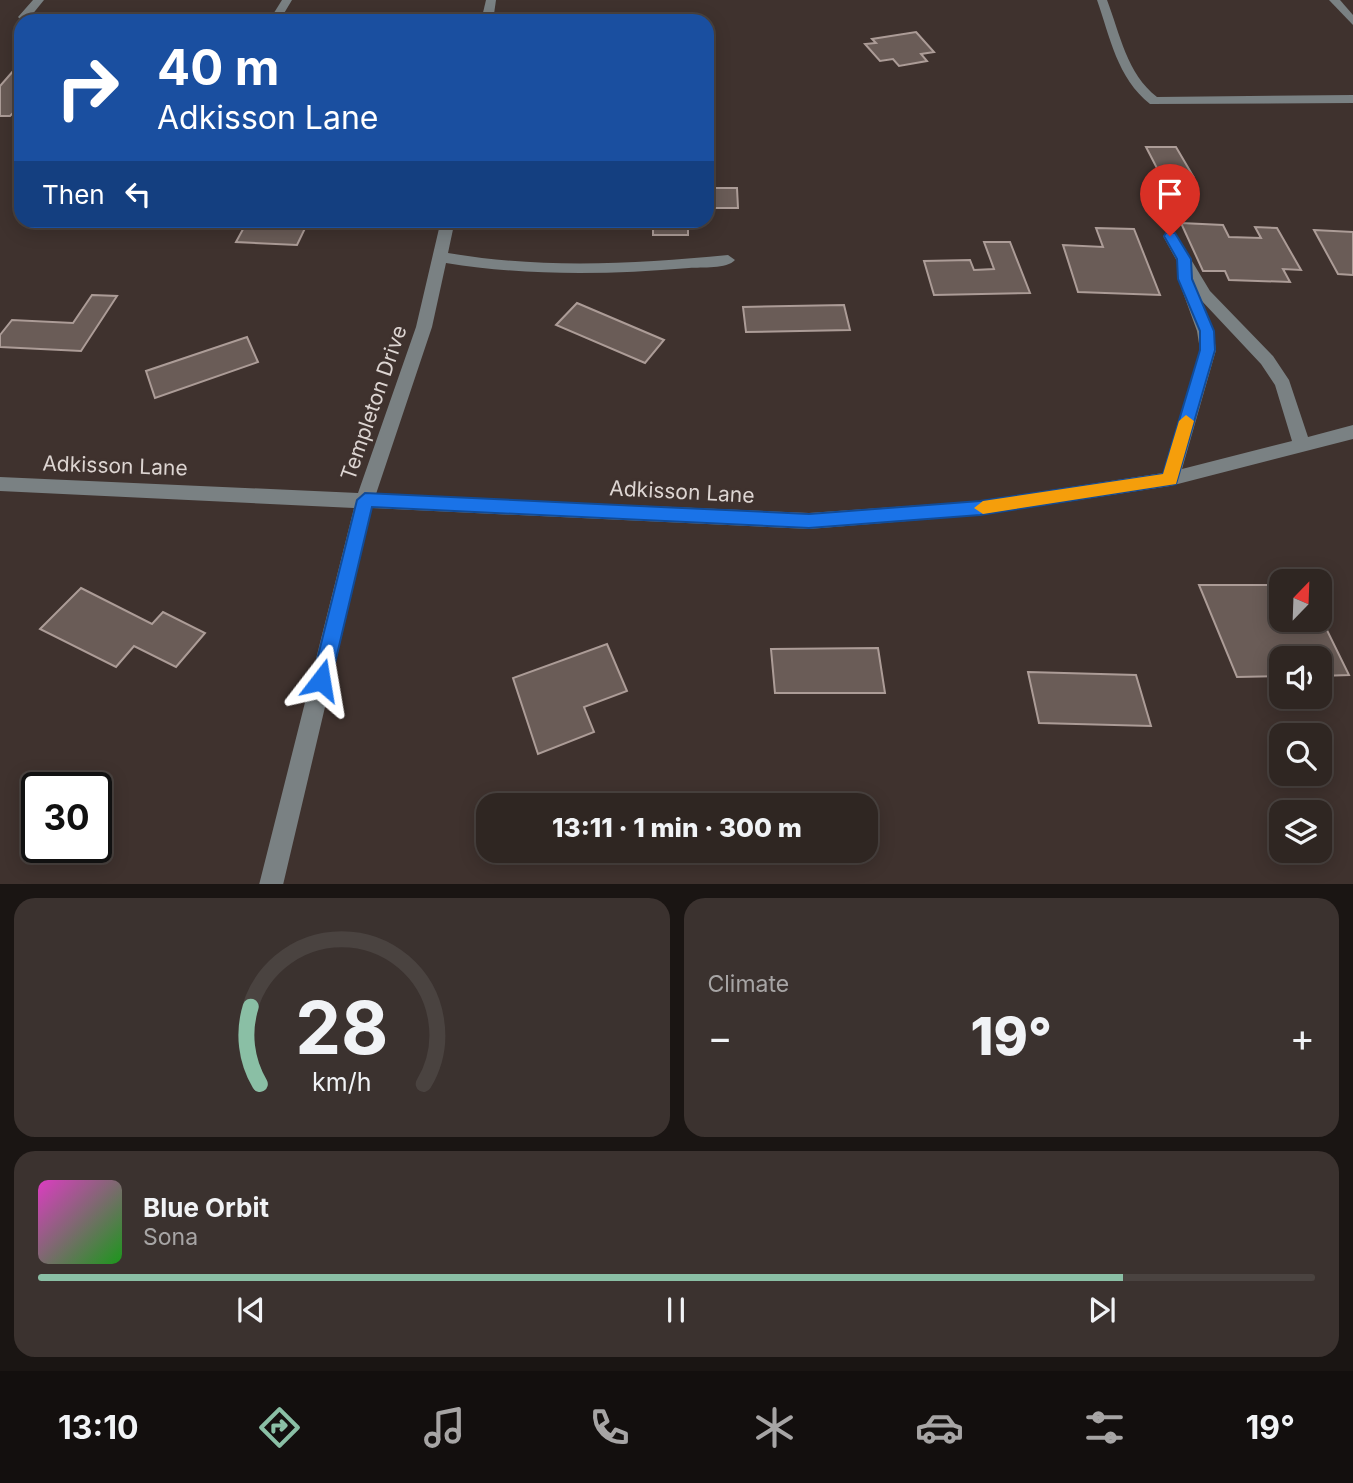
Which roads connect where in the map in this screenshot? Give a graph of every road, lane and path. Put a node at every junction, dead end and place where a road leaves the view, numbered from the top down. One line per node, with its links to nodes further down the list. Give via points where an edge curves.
1 (39, 0): 4 (street)
2 (1102, 0): 6 (street, via 1126,68 1142,94 1154,101)
3 (1334, 0): 5 (street)
4 (27, 14)
5 (1353, 22)
6 (1353, 99)
7 (446, 228): 9 (street, Templeton Drive)
8 (1170, 236): 10 (street)
9 (441, 257): 11 (street, via 505,265 610,267); 16 (street, Templeton Drive, via 424,327)
10 (1184, 259): 13 (street, via 1204,294 1267,360 1283,384); 14 (street, via 1185,279 1207,331 1208,350)
11 (728, 260)
12 (1353, 432): 13 (street, Adkisson Lane)
13 (1303, 445): 14 (street, Adkisson Lane)
14 (1170, 479): 16 (street, Adkisson Lane, via 980,508 809,521)
15 (0, 484): 16 (street, Adkisson Lane)
16 (365, 500): 17 (street, Templeton Drive)
17 (271, 884)

